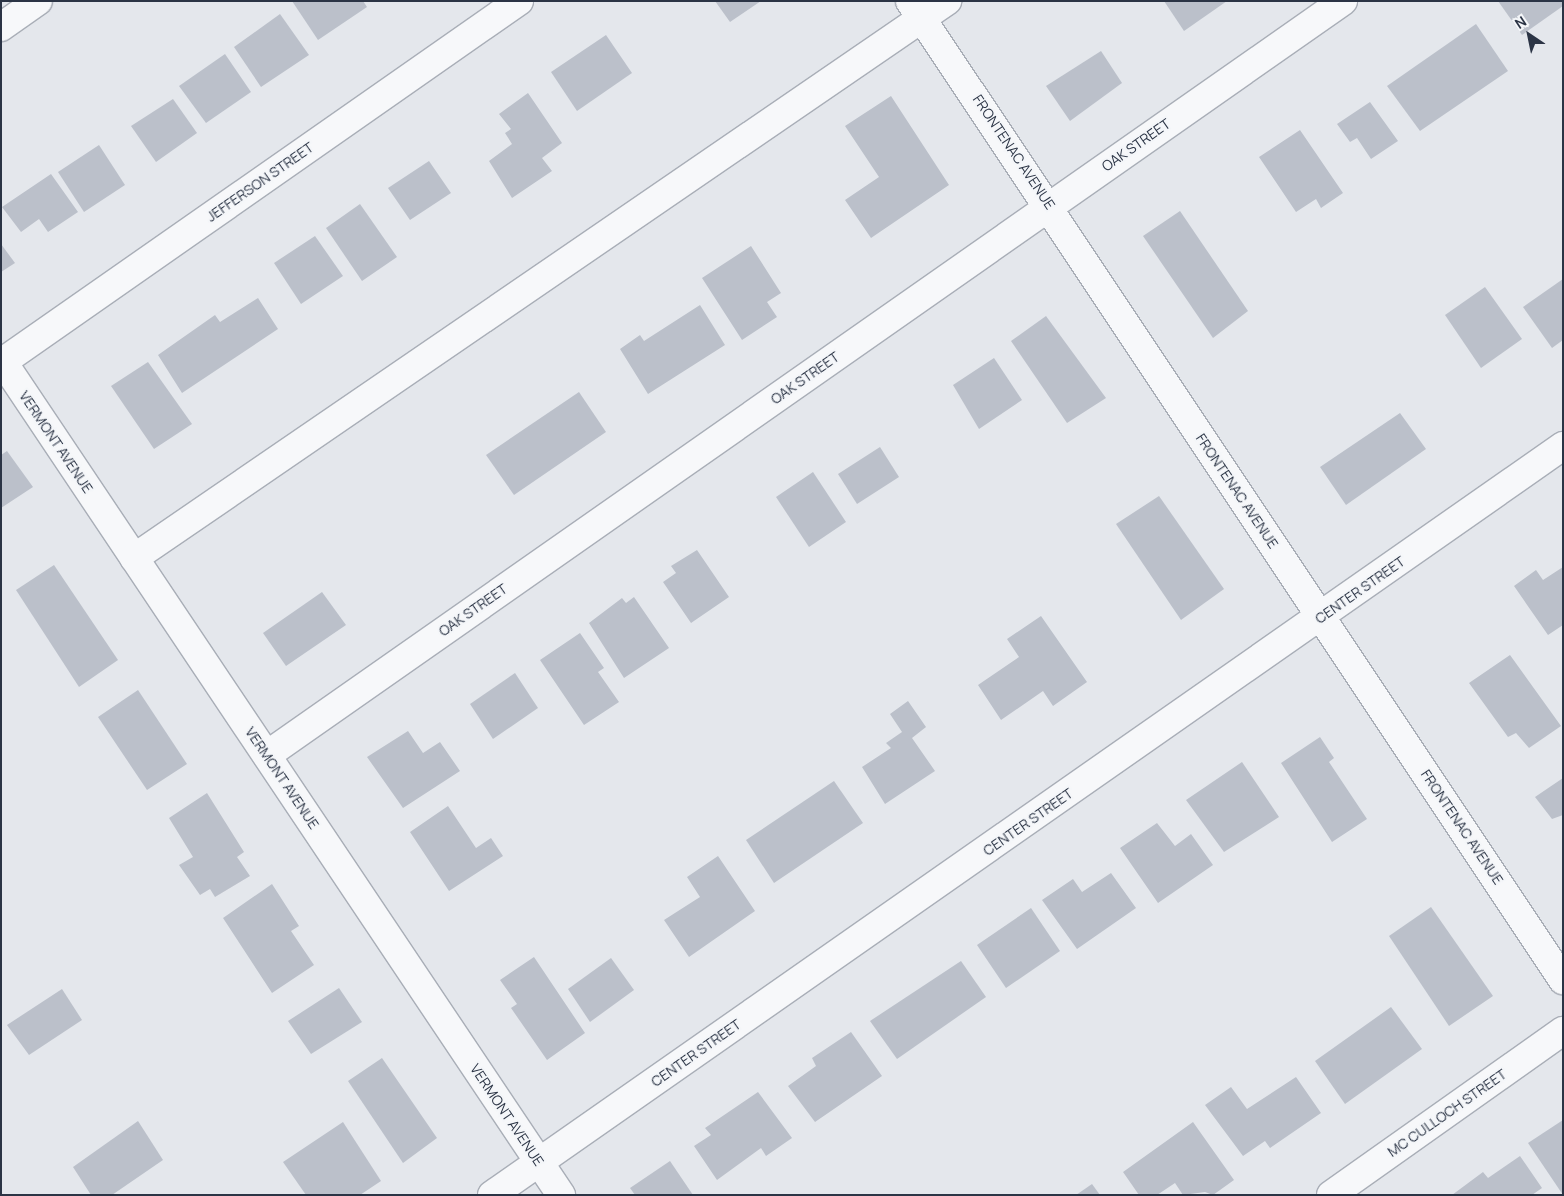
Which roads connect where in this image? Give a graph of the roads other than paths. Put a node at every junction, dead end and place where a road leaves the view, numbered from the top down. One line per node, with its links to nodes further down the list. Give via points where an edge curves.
1 (38, 1): 6 (street)
2 (519, 1): 8 (street, JEFFERSON STREET)
3 (947, 1): 5 (street)
4 (1343, 1): 7 (street, OAK STREET)
5 (916, 10): 7 (street, FRONTENAC AVENUE); 10 (street)
6 (1, 27)
7 (1050, 205): 11 (street, FRONTENAC AVENUE); 12 (street, OAK STREET)
8 (2, 362): 10 (street, VERMONT AVENUE)
9 (1563, 446): 11 (street, CENTER STREET)
10 (134, 558): 12 (street, VERMONT AVENUE)
11 (1322, 617): 13 (street, FRONTENAC AVENUE); 15 (street, CENTER STREET)
12 (267, 755): 15 (street, VERMONT AVENUE)
13 (1563, 980)
14 (1563, 1031): 18 (street, MC CULLOCH STREET)
15 (539, 1162): 16 (street, CENTER STREET); 17 (street, VERMONT AVENUE)
16 (492, 1195)
17 (561, 1195)
18 (1331, 1195)

